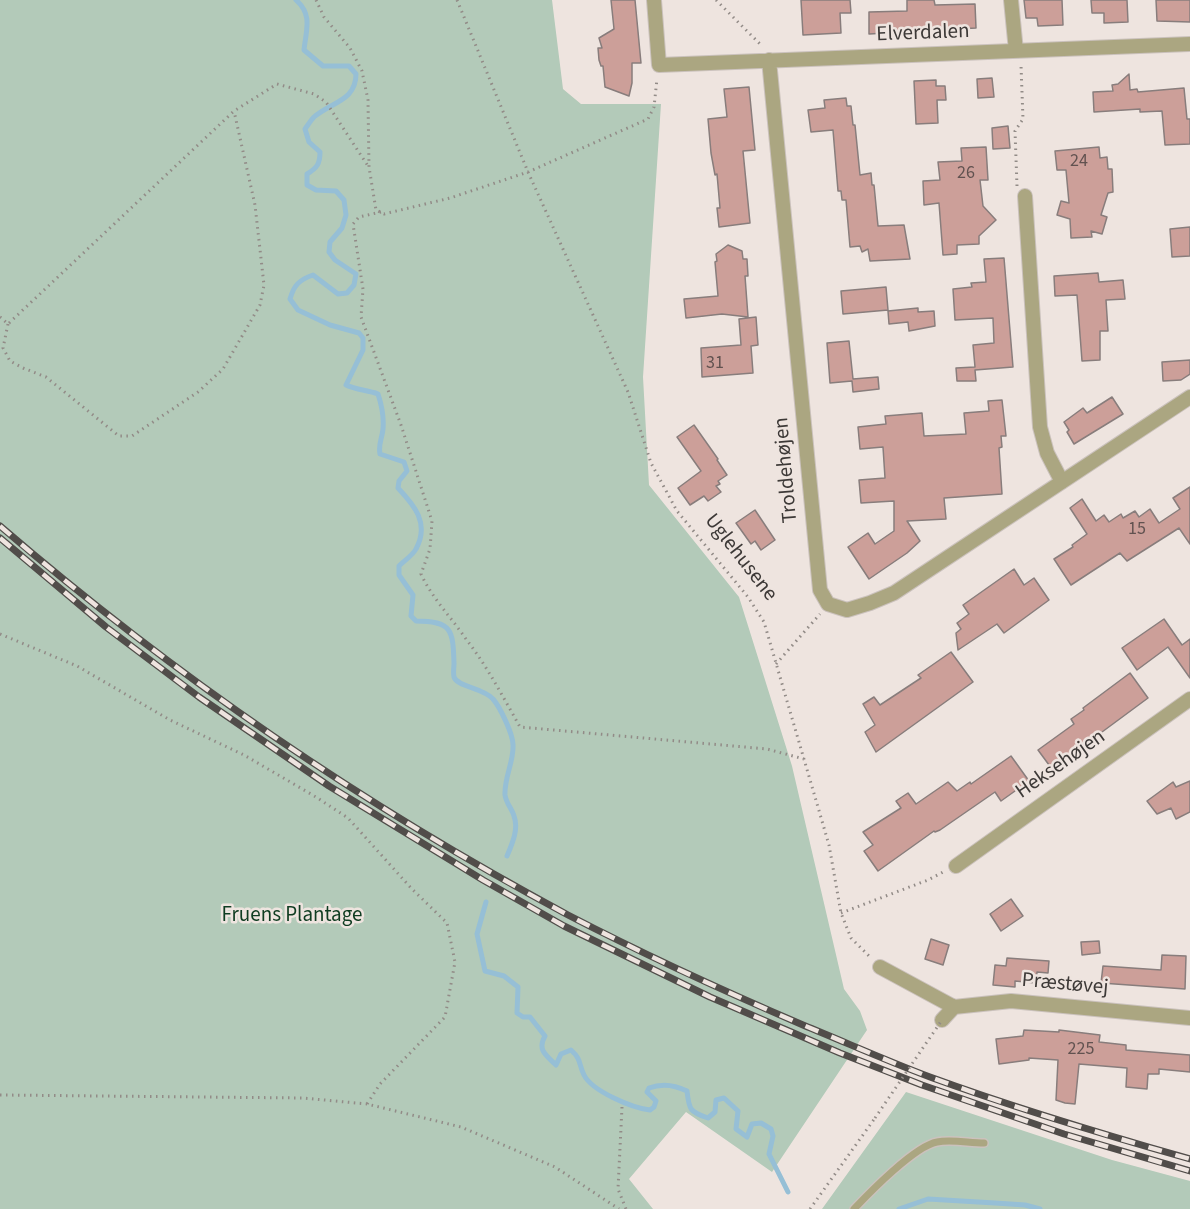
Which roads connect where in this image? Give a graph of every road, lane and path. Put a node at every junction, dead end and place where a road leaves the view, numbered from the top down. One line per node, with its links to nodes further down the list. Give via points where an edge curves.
1 (316, 0): 11 (path, via 362,71 368,100)
2 (457, 0): 12 (path, Uglehusene)
3 (654, 0): 9 (street)
4 (716, 0): 8 (path, via 766,51)
5 (1011, 0): 7 (street)
6 (1190, 44): 7 (street, Elverdalen)
7 (1016, 51): 8 (street, Elverdalen); 13 (path, via 1021,67 1023,119 1015,131 1017,189)
8 (769, 60): 9 (street, Elverdalen); 19 (street, Troldehøjen, via 820,590)
9 (658, 65): 12 (path, via 654,107 648,119)
10 (234, 111): 11 (path, via 277,84 314,94 334,111); 16 (path); 16 (path, via 255,205 264,285 260,305 223,369 198,392 132,436 119,436 46,377 10,361 3,348)
11 (369, 167): 14 (path, via 376,210)
12 (528, 172): 14 (path, via 450,198); 21 (path, Uglehusene, via 628,392 651,463 676,511 764,622)
13 (1026, 196): 18 (street, via 1041,427 1047,453)
14 (381, 213): 23 (path, via 359,217 352,224 363,289 361,317 432,521 430,549 421,574 520,727 767,749)
15 (0, 317): 16 (path)
16 (8, 324)
17 (1190, 397): 18 (street)
18 (1062, 482): 19 (street, via 894,593 847,610)
19 (828, 604): 21 (path)
20 (0, 634): 31 (path, via 77,666 316,796 348,818 447,923 455,962 445,1017 380,1084)
21 (776, 664): 23 (path, Uglehusene)
22 (1190, 699): 24 (street, Heksehøjen)
23 (804, 759): 25 (path, Uglehusene, via 829,844)
24 (956, 866): 25 (path)
25 (841, 913): 26 (path, Uglehusene, via 851,938)
26 (880, 967): 27 (street)
27 (954, 1007): 28 (street, Præstøvej, via 1011,1001); 29 (street)
28 (1190, 1018)
29 (942, 1020): 36 (path, bridge)
30 (0, 1095): 31 (path, via 303,1098)
31 (367, 1104): 34 (path, via 461,1127 555,1167)
32 (622, 1107): 35 (path, via 618,1189)
33 (984, 1143): 37 (lane, via 936,1142 926,1147 880,1182)
34 (619, 1209)
35 (626, 1209)
36 (810, 1209)
37 (854, 1209)

